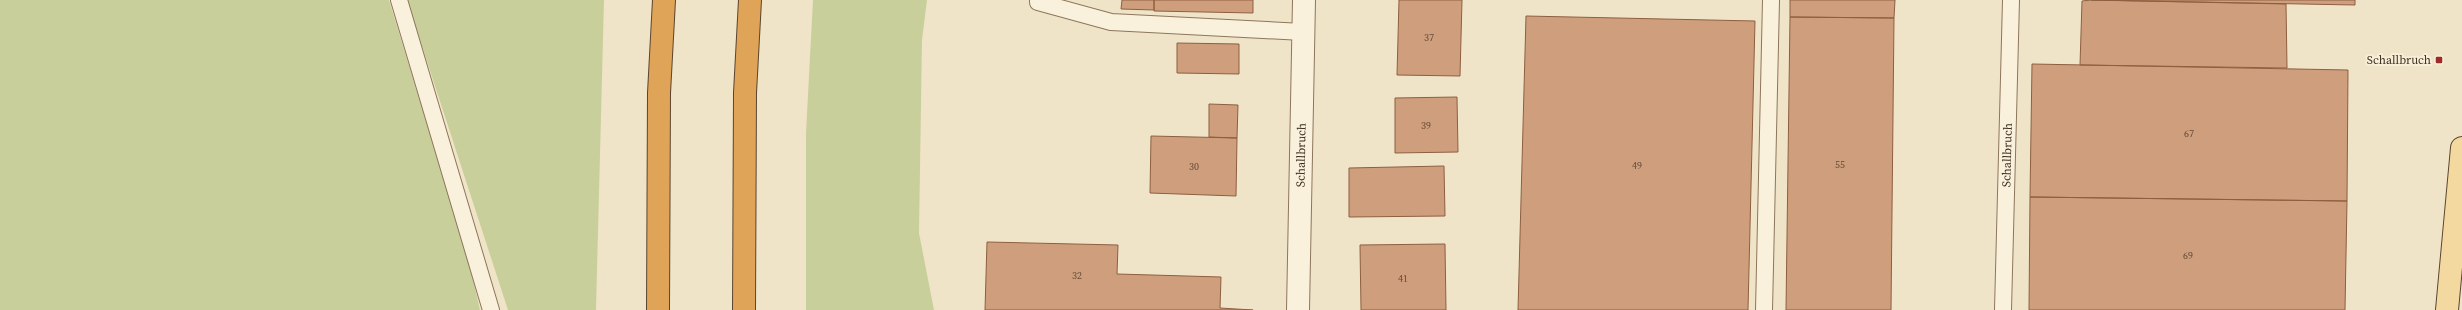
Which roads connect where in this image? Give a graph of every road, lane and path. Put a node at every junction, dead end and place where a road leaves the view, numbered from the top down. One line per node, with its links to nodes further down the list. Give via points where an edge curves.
1 (399, 0): 10 (lane)
2 (664, 0): 11 (highway, via 659,93)
3 (750, 0): 12 (highway, via 745,93)
4 (1038, 0): 8 (lane, via 1111,22)
5 (1304, 0): 8 (street, Schallbruch)
6 (1771, 0): 14 (lane)
7 (2011, 0): 15 (lane, Schallbruch)
8 (1303, 32): 13 (street, Schallbruch)
9 (2462, 148): 16 (main road)
10 (491, 310)
11 (658, 310)
12 (744, 310)
13 (1298, 310)
14 (1764, 310)
15 (2003, 310)
16 (2447, 310)

